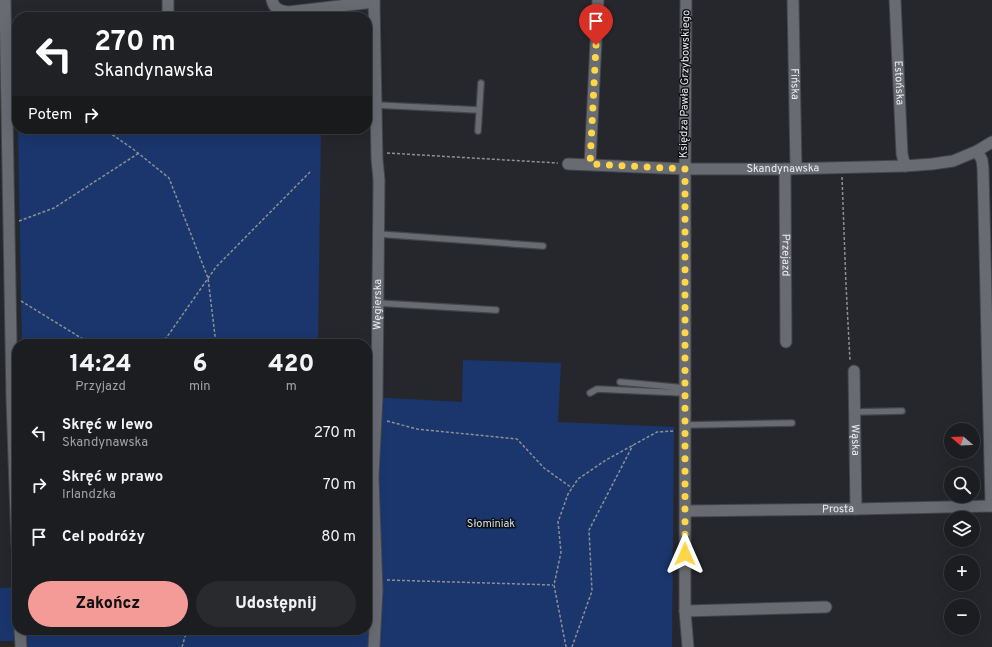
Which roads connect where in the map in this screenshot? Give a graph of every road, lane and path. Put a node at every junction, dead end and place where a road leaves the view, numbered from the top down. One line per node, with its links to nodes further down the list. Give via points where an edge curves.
1 (5, 0): 10 (street)
2 (168, 0): 9 (street)
3 (272, 0): 8 (street, via 275,7 288,12)
4 (598, 0): 22 (street)
5 (686, 0): 26 (street, Księdza Pawła Grzybowskiego)
6 (793, 0): 25 (street, Fińska)
7 (895, 0): 23 (street, Estońska, via 902,154)
8 (374, 1): 13 (street, Węgierska)
9 (168, 12)
10 (6, 34): 11 (street); 28 (street)
11 (12, 34)
12 (481, 83): 14 (lane)
13 (376, 105): 14 (lane); 20 (street, Węgierska)
14 (479, 110): 15 (lane)
15 (478, 131)
16 (111, 134): 19 (path)
17 (992, 142): 18 (street, Skandynawska)
18 (977, 151): 23 (street, Skandynawska, via 953,161); 53 (street, via 983,168)
19 (139, 153): 29 (path, via 54,208); 32 (path, via 169,178)
20 (377, 153): 21 (path); 30 (street, Węgierska)
21 (568, 164): 22 (street, Skandynawska)
22 (590, 164): 26 (street, Skandynawska)
23 (905, 166): 24 (street, Skandynawska)
24 (842, 167): 25 (street, Skandynawska); 40 (path, via 846,293 850,360)
25 (790, 168): 26 (street, Skandynawska); 39 (street, Przejazd)
26 (685, 169): 42 (street, Księdza Pawła Grzybowskiego)
27 (310, 172): 32 (path)
28 (4, 193): 29 (street)
29 (6, 231): 33 (street)
30 (378, 234): 31 (lane); 34 (street, Węgierska)
31 (543, 246)
32 (208, 278): 37 (path); 38 (path)
33 (10, 294): 36 (path); 45 (street)
34 (377, 303): 35 (lane); 48 (street, Węgierska)
35 (496, 310)
36 (83, 339)
37 (165, 339)
38 (215, 339)
39 (786, 342)
40 (854, 371): 47 (street, Wąska)
41 (620, 382): 42 (lane)
42 (686, 390): 43 (lane, via 597,389); 50 (street, Księdza Pawła Grzybowskiego)
43 (590, 393)
44 (0, 400): 45 (street)
45 (12, 400)
46 (902, 411): 47 (lane)
47 (855, 412): 54 (street, Wąska)
48 (376, 419): 52 (path, via 417,429 517,439 544,468); 56 (street, Węgierska)
49 (792, 423): 50 (lane)
50 (686, 428): 51 (path, via 657,432); 55 (street, Księdza Pawła Grzybowskiego)
51 (633, 445): 52 (path, via 578,479); 66 (path, via 589,530 592,592)
52 (572, 488): 57 (path, via 558,522 561,552)
53 (991, 506): 54 (street, Prosta)
54 (856, 509): 55 (street, Prosta)
55 (686, 511): 59 (street, Księdza Pawła Grzybowskiego)
56 (376, 580): 57 (path); 64 (street, Węgierska)
57 (554, 585): 65 (path)
58 (826, 606): 59 (street)
59 (685, 611): 67 (street, Księdza Pawła Grzybowskiego)
60 (38, 635): 62 (path)
61 (186, 635): 63 (path)
62 (21, 638)
63 (182, 647)
64 (374, 647)
65 (566, 647)
66 (572, 647)
67 (688, 647)

